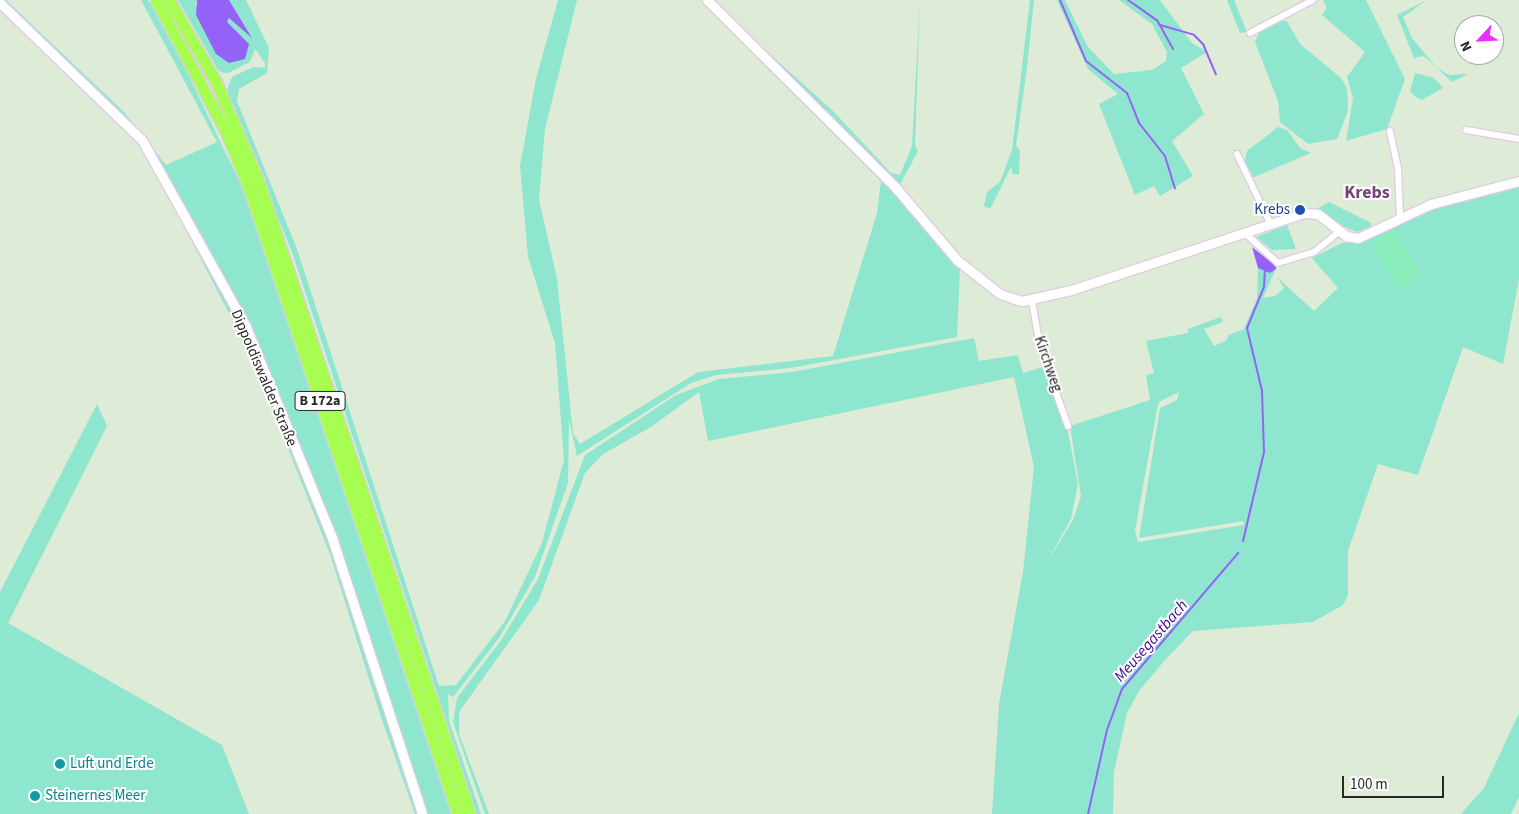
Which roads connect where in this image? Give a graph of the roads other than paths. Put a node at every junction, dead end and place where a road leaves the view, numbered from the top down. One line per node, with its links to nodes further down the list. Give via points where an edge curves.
1 (156, 0): 19 (highway, B 172a, via 225,130 248,185)
2 (169, 0): 20 (highway, B 172a, via 216,82 258,180)
3 (707, 0): 16 (street, via 896,188 957,260 1000,294)
4 (1313, 0): 6 (street)
5 (0, 3): 18 (street, Dippoldiswalder Straße, via 142,140 246,327 332,538)
6 (1250, 33)
7 (1390, 130): 12 (street, via 1398,168)
8 (1466, 130): 9 (street)
9 (1519, 139)
10 (1237, 154): 13 (street)
11 (1519, 180): 12 (street, via 1431,204)
12 (1400, 218): 14 (street, via 1358,238)
13 (1271, 225): 14 (street, via 1311,212); 15 (street)
14 (1340, 231): 15 (street, via 1314,252 1278,263)
15 (1246, 234): 16 (street)
16 (1032, 301): 17 (street, Kirchweg, via 1040,347)
17 (1068, 426)
18 (422, 814)
19 (458, 814)
20 (470, 814)

